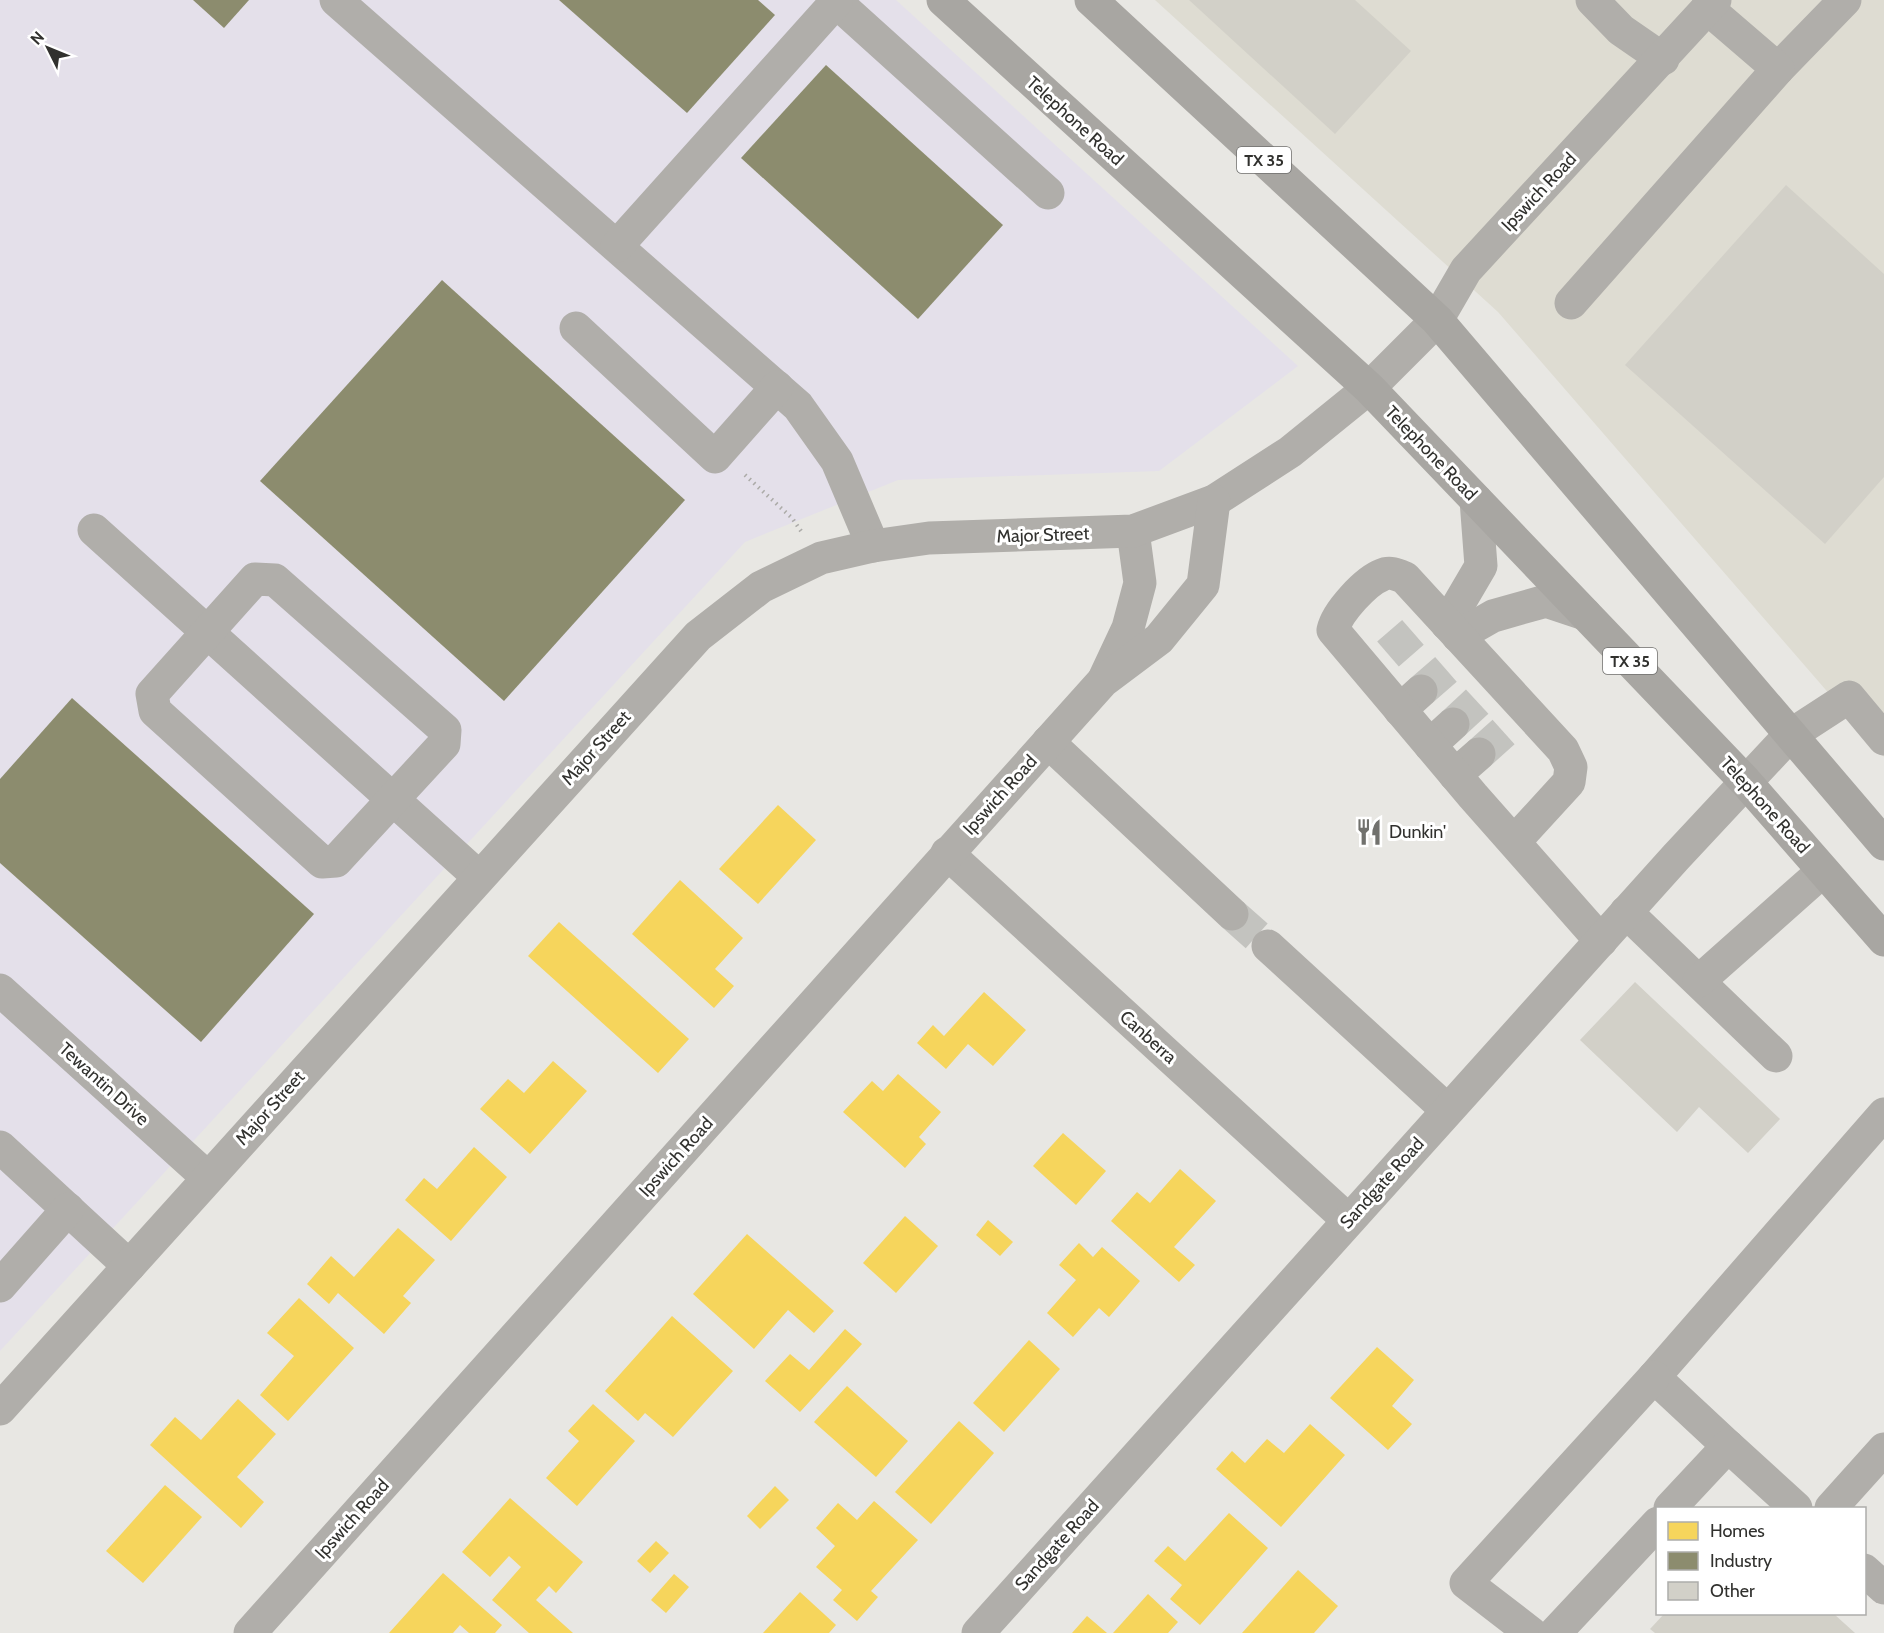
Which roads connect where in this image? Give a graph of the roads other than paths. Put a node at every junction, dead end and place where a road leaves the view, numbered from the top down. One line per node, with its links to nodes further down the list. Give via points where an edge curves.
1 (336, 0): 11 (street)
2 (943, 0): 16 (main road, Telephone Road / TX 35)
3 (1091, 0): 13 (main road, TX 35)
4 (1592, 0): 8 (street, via 1620,30)
5 (1845, 0): 9 (street)
6 (835, 1): 10 (street); 11 (street)
7 (1711, 4): 8 (street, Ipswich Road); 9 (street)
8 (1663, 59): 13 (street, Ipswich Road, via 1466,270)
9 (1778, 69): 12 (street)
10 (1048, 193)
11 (617, 246): 15 (street)
12 (1571, 303)
13 (1437, 320): 16 (street, Ipswich Road); 26 (main road, TX 35)
14 (576, 328): 15 (street, via 715,457)
15 (777, 387): 21 (street, via 798,406 837,461)
16 (1369, 388): 17 (main road, Telephone Road / TX 35); 18 (street, Major Street, via 1290,453)
17 (1476, 500): 22 (main road, Telephone Road / TX 35); 24 (street, via 1481,566)
18 (1214, 501): 20 (street, Major Street); 25 (street, Ipswich Road, via 1203,585 1159,639)
19 (94, 530): 23 (street)
20 (1132, 531): 21 (street, Major Street, via 929,538); 25 (street, Ipswich Road, via 1140,583 1128,628)
21 (873, 546): 37 (street, Major Street, via 821,558 761,587 698,636)
22 (1585, 614): 24 (street, via 1546,601 1493,616); 31 (main road, Telephone Road / TX 35)
23 (207, 632): 32 (street); 32 (street, via 255,579 275,580 445,730 444,744); 32 (street, via 152,694 155,711 322,862 336,861)
24 (1447, 635): 30 (street, via 1405,578 1393,573 1382,575 1344,606 1333,630 1378,663 1441,734); 33 (street, via 1518,719 1563,750 1570,767 1569,782)
25 (1103, 681): 28 (street, Ipswich Road)
26 (1789, 736): 27 (street, Sandgate Road, via 1849,698); 31 (street, Sandgate Road); 34 (main road, TX 35)
27 (1884, 739)
28 (1048, 742): 35 (street, Ipswich Road); 39 (street)
29 (1479, 754): 30 (street)
30 (1455, 775): 33 (street)
31 (1745, 781): 36 (main road, Telephone Road / TX 35); 38 (street, Sandgate Road)
32 (393, 800): 37 (street)
33 (1514, 842): 41 (street)
34 (1884, 844)
35 (947, 853): 51 (street, Canberra); 64 (street, Ipswich Road)
36 (1823, 871): 40 (main road, Telephone Road / TX 35); 43 (street)
37 (479, 877): 49 (street, Major Street)
38 (1626, 912): 41 (street, Sandgate Road); 43 (street)
39 (1232, 914)
40 (1884, 940)
41 (1601, 941): 46 (street, Sandgate Road)
42 (1268, 946): 46 (street)
43 (1699, 981): 45 (street)
44 (0, 990): 49 (street, Tewantin Drive)
45 (1776, 1056)
46 (1447, 1110): 51 (street, Sandgate Road)
47 (1884, 1114): 54 (street)
48 (0, 1147): 50 (street)
49 (208, 1178): 52 (street, Major Street)
50 (68, 1209): 52 (street); 53 (street)
51 (1348, 1220): 65 (street, Sandgate Road)
52 (129, 1266): 55 (street, Major Street)
53 (0, 1286)
54 (1654, 1377): 56 (street); 66 (street, via 1466,1583)
55 (0, 1409)
56 (1728, 1446): 58 (street); 59 (street)
57 (1884, 1449): 60 (street)
58 (1672, 1507)
59 (1794, 1507)
60 (1833, 1507)
61 (1656, 1524): 67 (street)
62 (1866, 1572): 63 (street)
63 (1884, 1588)
64 (250, 1633)
65 (978, 1633)
66 (1531, 1633)
67 (1555, 1633)

